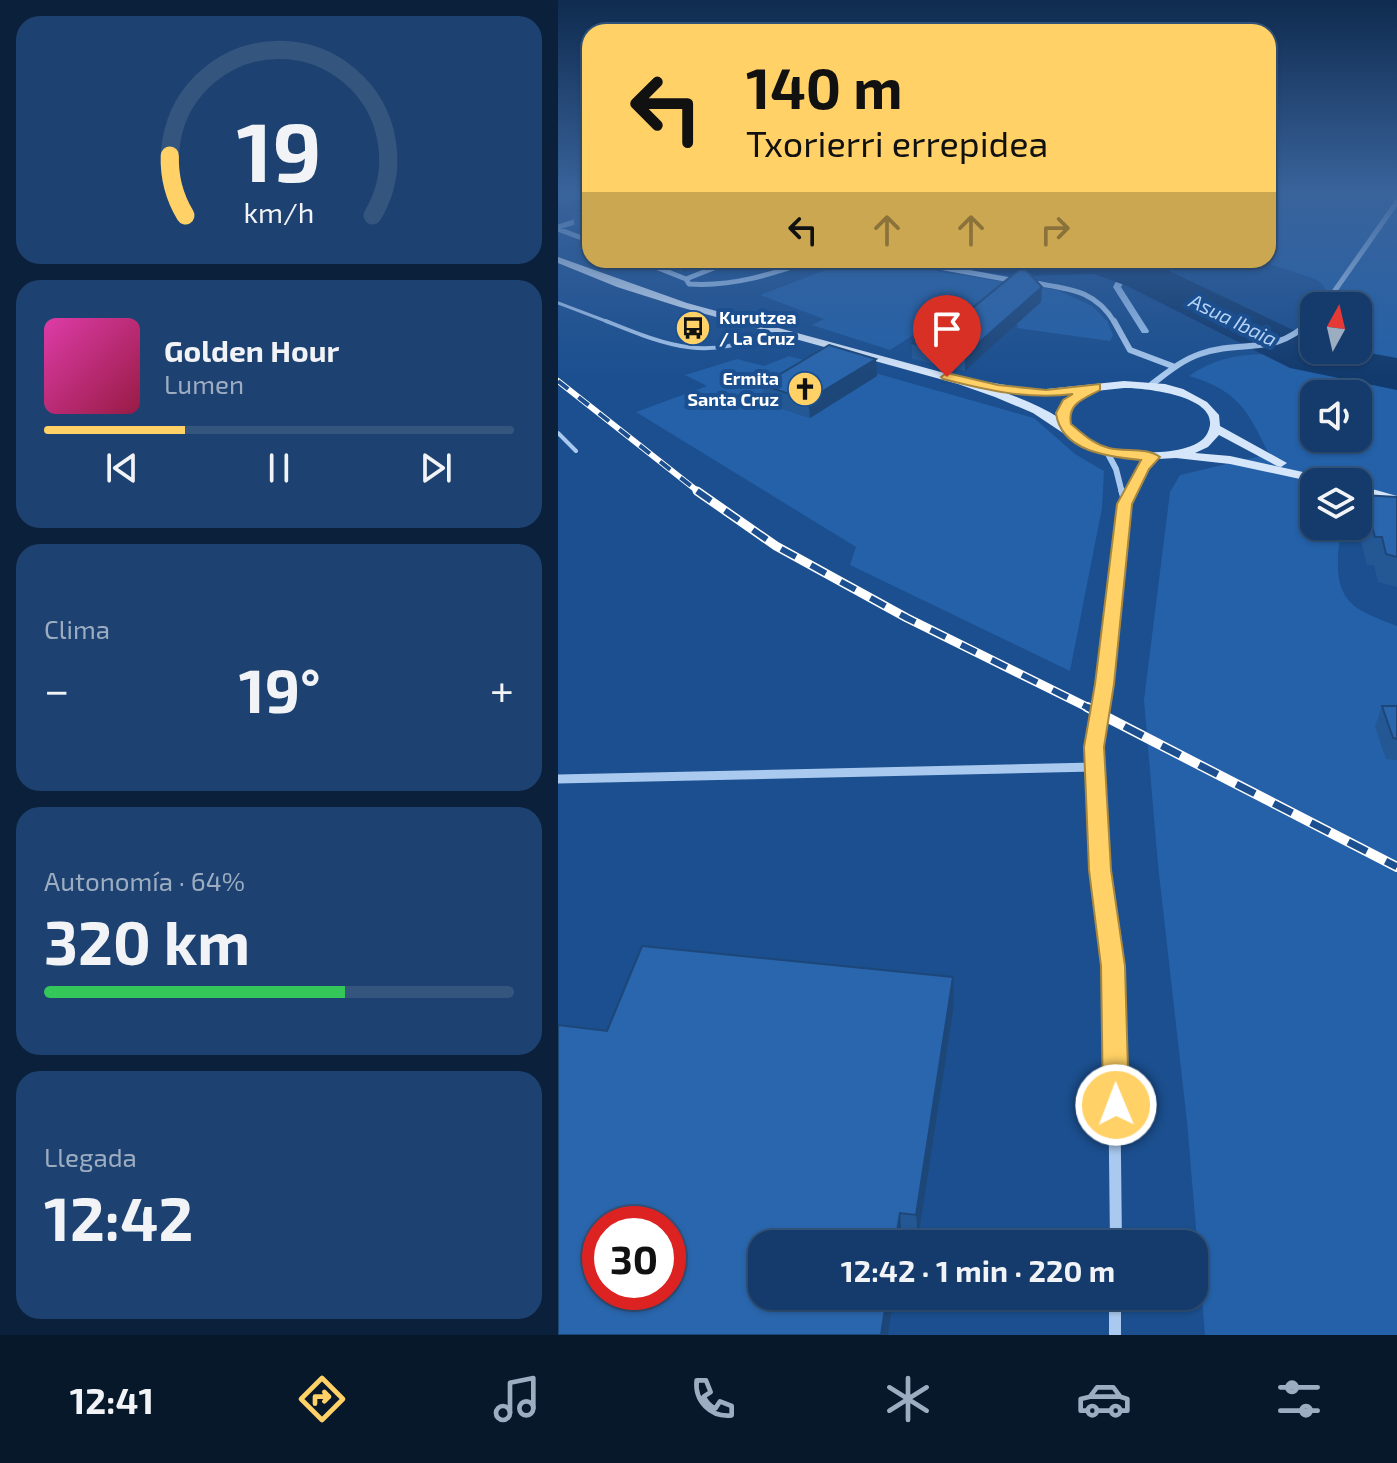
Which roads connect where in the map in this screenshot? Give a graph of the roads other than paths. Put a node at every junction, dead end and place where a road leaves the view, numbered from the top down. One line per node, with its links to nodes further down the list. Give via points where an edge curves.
1 (1362, 252): 8 (street)
2 (558, 260): 10 (street, via 659,298)
3 (658, 268): 7 (street)
4 (714, 268): 7 (street)
5 (787, 268): 7 (street, via 738,283 705,286)
6 (944, 268): 12 (street, via 1080,291 1104,305 1130,350)
7 (686, 279)
8 (1334, 292)
9 (558, 303): 10 (lane, via 684,349 755,340)
10 (775, 331): 13 (street)
11 (1300, 332): 12 (street, via 1290,342 1200,354)
12 (1175, 367): 14 (street)
13 (947, 377): 15 (street, via 1046,394); 16 (street, via 1045,414)
14 (1152, 384): 15 (street); 17 (street, via 1204,404)
15 (1096, 387): 16 (street)
16 (1064, 414): 20 (street, via 1080,440)
17 (1216, 429): 21 (street, via 1209,440); 23 (street)
18 (558, 433): 19 (lane)
19 (576, 451)
20 (1107, 452): 22 (street); 27 (street)
21 (1174, 455): 22 (street); 24 (street)
22 (1153, 457): 27 (street, via 1142,467)
23 (1300, 472)
24 (1300, 475)
25 (1372, 493): 26 (street)
26 (1397, 500)
27 (1125, 504): 28 (street)
28 (1094, 767): 29 (street); 30 (street, via 1113,966)
29 (558, 779)
30 (1116, 1230)
31 (1115, 1310): 32 (street)
32 (1115, 1335)

